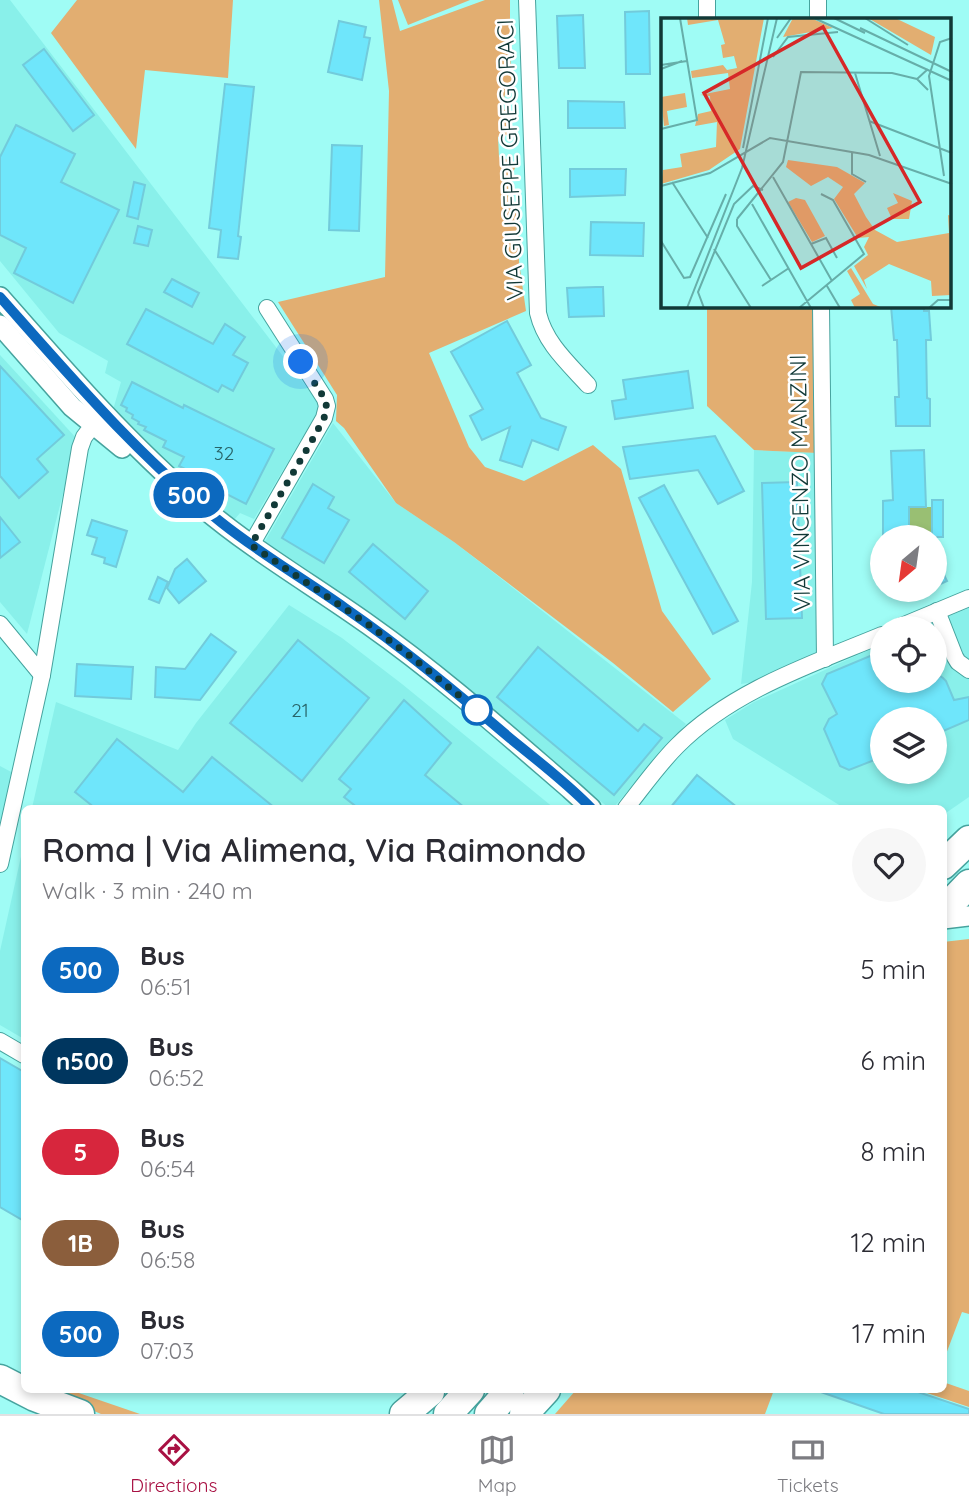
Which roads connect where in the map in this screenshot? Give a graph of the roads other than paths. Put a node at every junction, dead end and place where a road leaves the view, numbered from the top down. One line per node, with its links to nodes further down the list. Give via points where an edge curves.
1 (527, 0): 10 (street, VIA GIUSEPPE GREGORACI, via 538,313 549,341)
2 (707, 0): 4 (street)
3 (818, 0): 5 (street)
4 (707, 18)
5 (818, 18)
6 (0, 297): 12 (street, via 141,451)
7 (267, 308): 12 (street, via 327,409)
8 (821, 308): 18 (street, VIA VINCENZO MANZINI)
9 (0, 325): 11 (street, via 64,398)
10 (588, 385)
11 (94, 424): 20 (street, via 80,448); 21 (street, via 213,531 413,671)
12 (251, 545): 22 (street, via 414,659)
13 (969, 598): 14 (street)
14 (937, 611): 15 (street); 19 (street, via 955,657)
15 (925, 616)
16 (0, 624): 20 (street)
17 (870, 640): 18 (street)
18 (825, 659): 23 (street, via 722,710 676,747)
19 (969, 670)
20 (42, 675): 26 (street)
21 (576, 805)
22 (588, 805)
23 (628, 805)
24 (969, 840): 25 (highway)
25 (947, 861)
26 (0, 864)
27 (969, 884): 28 (highway)
28 (947, 907)
29 (969, 916): 30 (street)
30 (947, 919)
31 (0, 1041): 32 (street)
32 (21, 1053)
33 (0, 1379): 34 (highway)
34 (21, 1390)
35 (27, 1393): 41 (highway)
36 (429, 1393): 42 (highway)
37 (429, 1393): 43 (highway)
38 (467, 1393): 44 (highway)
39 (507, 1393): 45 (highway)
40 (543, 1393): 46 (highway)
41 (80, 1414)
42 (404, 1414)
43 (411, 1414)
44 (448, 1414)
45 (489, 1414)
46 (524, 1414)

